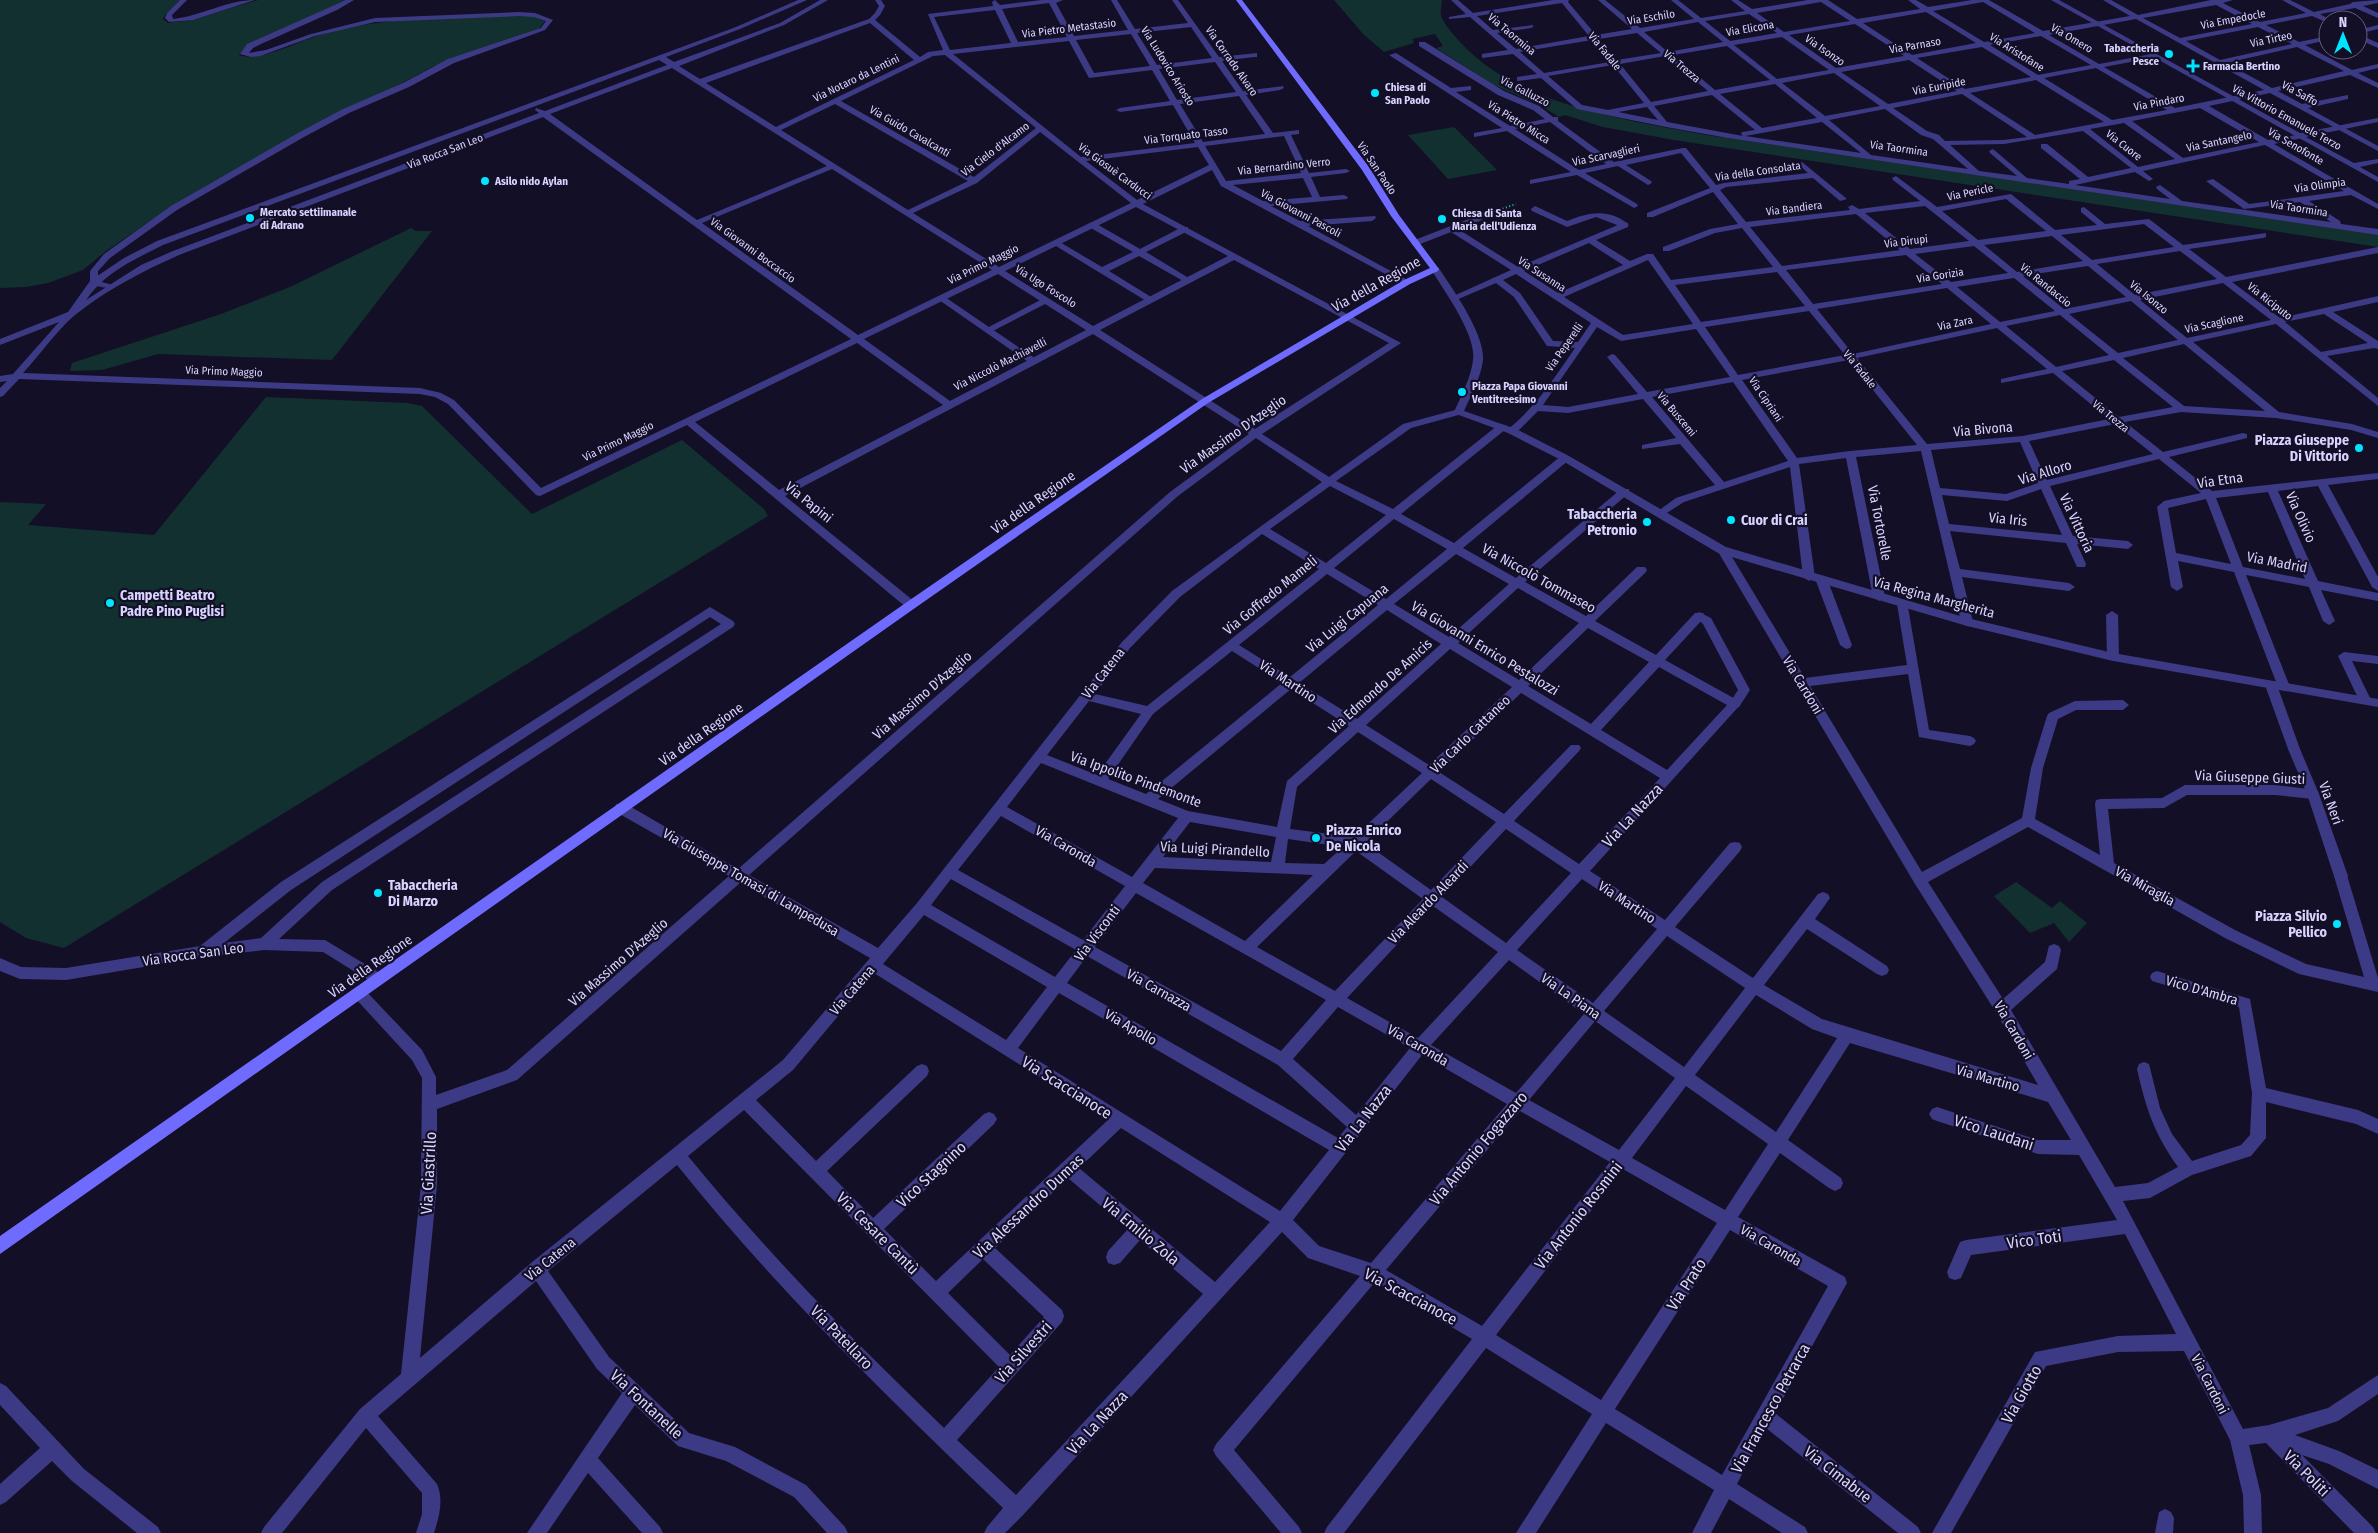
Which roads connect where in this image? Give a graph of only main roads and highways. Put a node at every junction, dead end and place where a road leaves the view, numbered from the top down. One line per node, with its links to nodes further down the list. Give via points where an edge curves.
1 (1239, 0): 2 (main road, Via San Paolo, via 1366,169)
2 (1435, 269): 3 (main road, Via della Regione, via 1407,282 1205,401)
3 (0, 1246)

